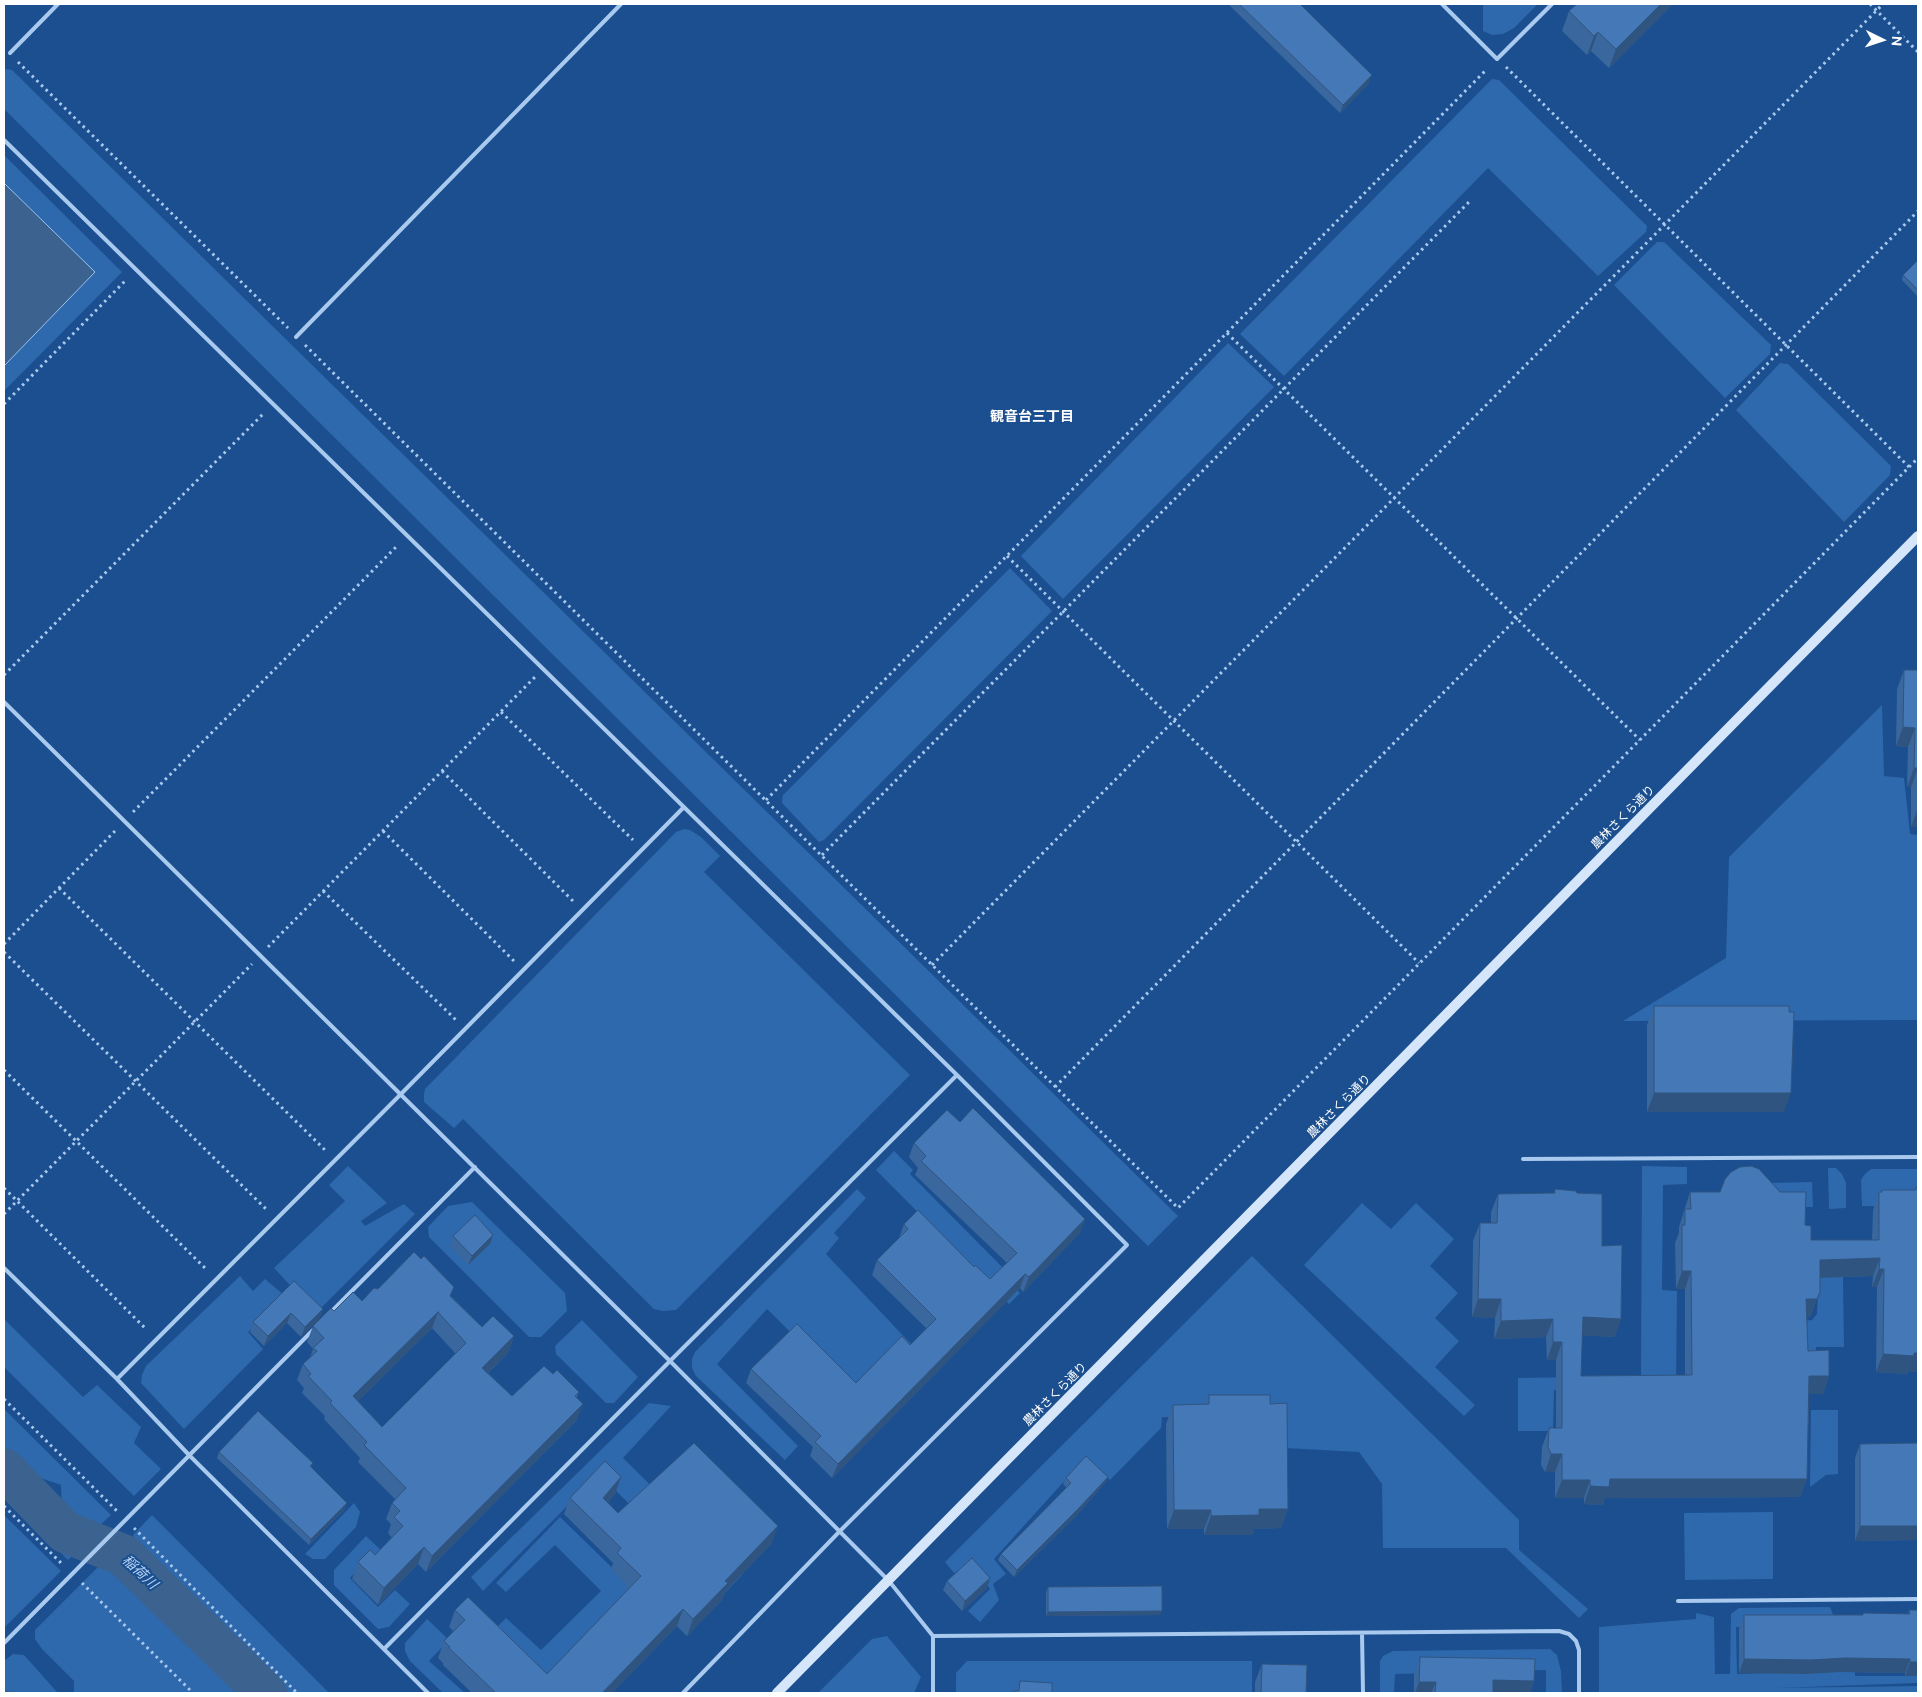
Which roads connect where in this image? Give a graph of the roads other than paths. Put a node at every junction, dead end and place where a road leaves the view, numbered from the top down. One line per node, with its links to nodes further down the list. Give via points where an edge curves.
1 (58, 4): 5 (lane)
2 (621, 4): 7 (lane)
3 (1442, 4): 4 (lane, via 1497,59)
4 (1552, 4)
5 (10, 53)
6 (4, 140): 10 (lane)
7 (296, 337)
8 (1918, 536): 23 (street, 農林さくら通り)
9 (4, 702): 12 (lane)
10 (684, 807): 11 (lane); 12 (lane)
11 (957, 1075): 19 (lane); 22 (lane, via 1127,1246)
12 (400, 1095): 15 (lane); 20 (lane)
13 (1918, 1157): 14 (lane)
14 (1523, 1159)
15 (475, 1168): 17 (lane); 19 (lane)
16 (4, 1268): 20 (lane)
17 (328, 1315)
18 (314, 1329): 21 (lane)
19 (670, 1360): 22 (lane); 29 (lane)
20 (117, 1379): 21 (lane)
21 (189, 1454): 28 (lane); 29 (lane)
22 (839, 1532): 23 (lane); 31 (lane)
23 (889, 1581): 27 (lane); 32 (street, 農林さくら通り)
24 (1918, 1599): 25 (lane)
25 (1678, 1601)
26 (1362, 1633): 27 (lane); 34 (lane); 35 (lane, via 1559,1631 1569,1634 1579,1650)
27 (933, 1636): 33 (lane)
28 (4, 1643)
29 (384, 1650): 30 (lane)
30 (428, 1693)
31 (683, 1693)
32 (777, 1693)
33 (934, 1693)
34 (1363, 1693)
35 (1579, 1693)

